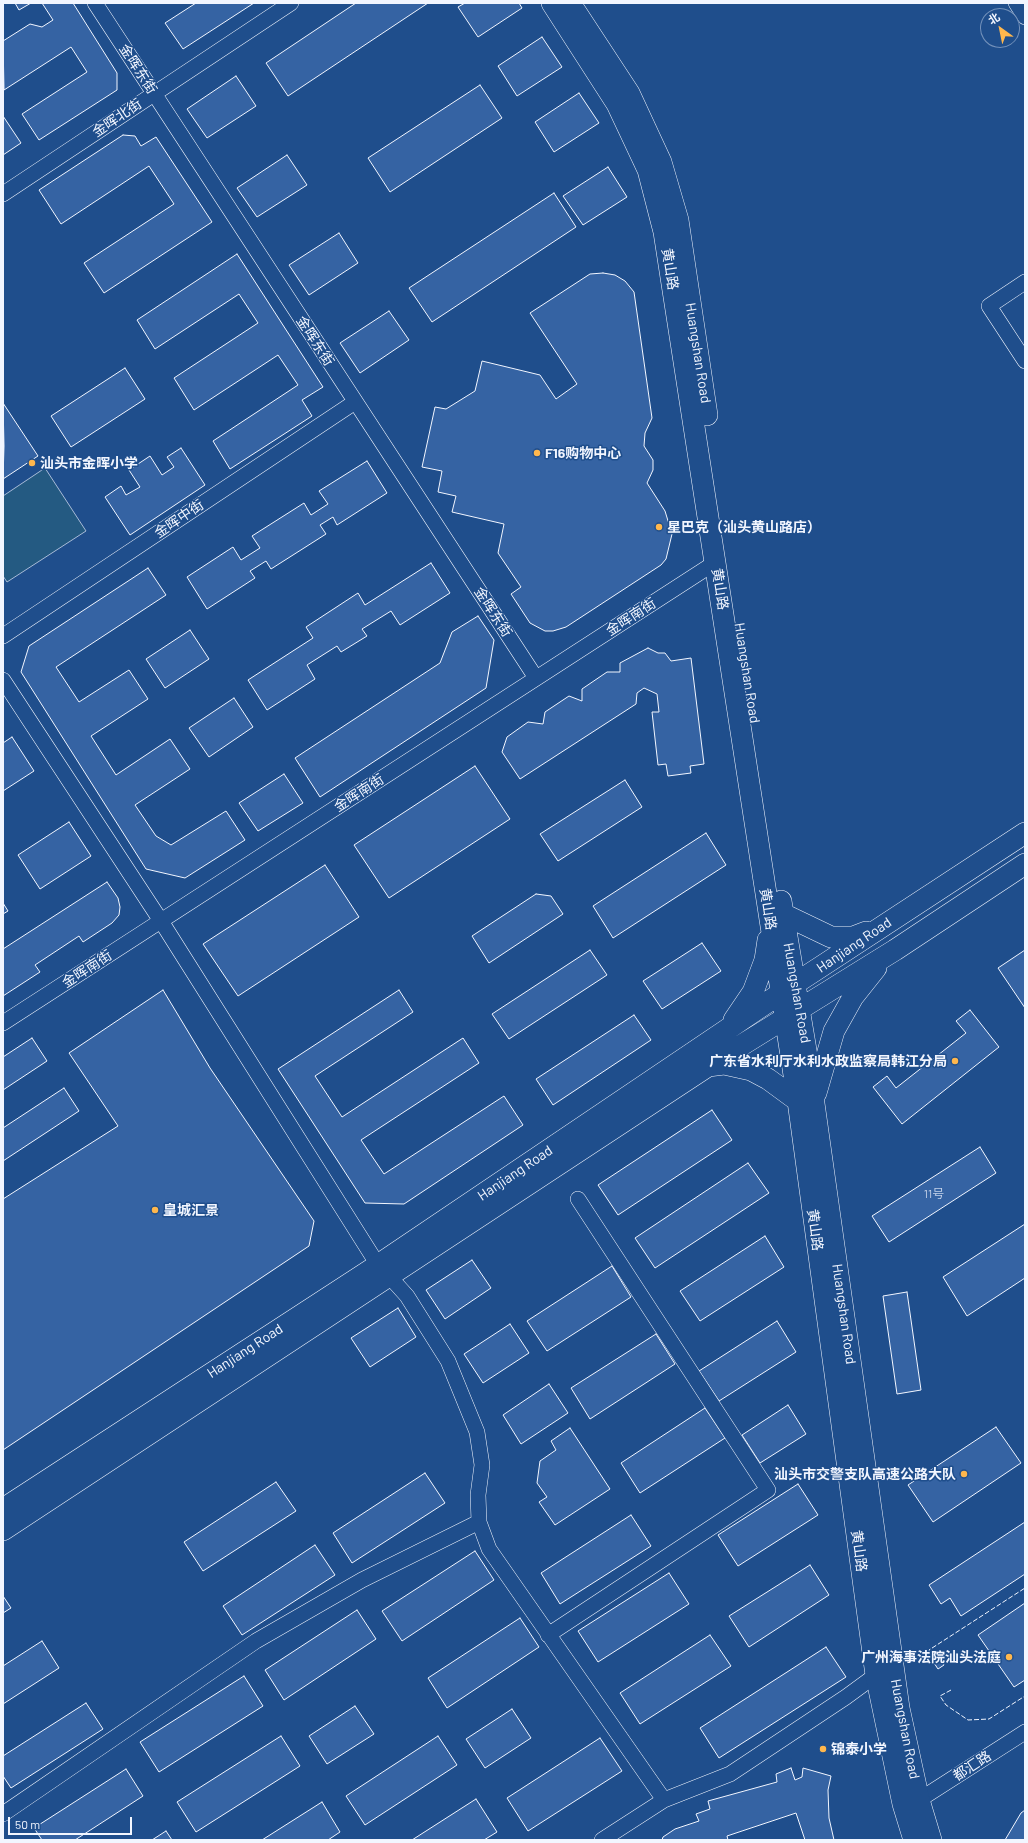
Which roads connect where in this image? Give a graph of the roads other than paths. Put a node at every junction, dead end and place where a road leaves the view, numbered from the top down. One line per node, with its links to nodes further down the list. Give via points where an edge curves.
1 (95, 3): 7 (street, 金晖东街)
2 (291, 3): 7 (street, 金晖北街)
3 (552, 3): 12 (street, 黄山路, via 618,104 648,170 664,232)
4 (570, 3): 18 (street, Huangshan Road, via 629,93 661,162 678,220)
5 (1016, 3): 6 (street)
6 (1025, 17)
7 (154, 94): 8 (street, 金晖北街); 11 (street, 金晖东街)
8 (3, 194)
9 (1025, 282): 10 (street, via 989,306)
10 (1025, 361)
11 (355, 402): 13 (street, 金晖中街); 14 (street, 金晖东街)
12 (716, 562): 14 (street, 金晖南街); 18 (street, 黄山路)
13 (3, 636)
14 (536, 678): 19 (street, 金晖南街)
15 (3, 680): 19 (street)
16 (1025, 833): 20 (street, Hanjiang Road)
17 (1025, 864): 21 (street, Hanjiang Road)
18 (777, 920): 20 (street, via 831,937 853,937); 22 (street, Huangshan Road); 25 (street, via 753,992)
19 (161, 921): 24 (street, 金晖南街); 29 (street)
20 (881, 926): 22 (street, Hanjiang Road)
21 (895, 950): 23 (street, Hanjiang Road); 27 (street, via 873,970 853,997 834,1031)
22 (788, 988): 23 (street, Huangshan Road); 25 (street, Hanjiang Road)
23 (792, 1013): 26 (street, Hanjiang Road); 27 (street, Huangshan Road)
24 (3, 1023)
25 (727, 1030): 29 (street, Hanjiang Road)
26 (708, 1066): 27 (street, via 724,1064 751,1070); 29 (street, Hanjiang Road)
27 (806, 1100): 34 (street, 黄山路); 37 (street, Huangshan Road, via 899,1708)
28 (578, 1199): 33 (street, via 768,1490)
29 (384, 1271): 30 (street, Hanjiang Road); 31 (street, via 406,1296 448,1361 478,1432 482,1465 478,1495); 32 (street, Hanjiang Road)
30 (3, 1509)
31 (479, 1522): 33 (street, via 489,1550); 38 (street, via 362,1580 256,1641)
32 (3, 1530)
33 (548, 1635): 36 (street)
34 (876, 1675): 36 (street, via 730,1774); 40 (street, 黄山路, via 903,1804)
35 (1025, 1732): 37 (street, 都汇路)
36 (664, 1800): 39 (street)
37 (919, 1800): 41 (street, Huangshan Road)
38 (3, 1814)
39 (602, 1840)
40 (914, 1840)
41 (931, 1840)

